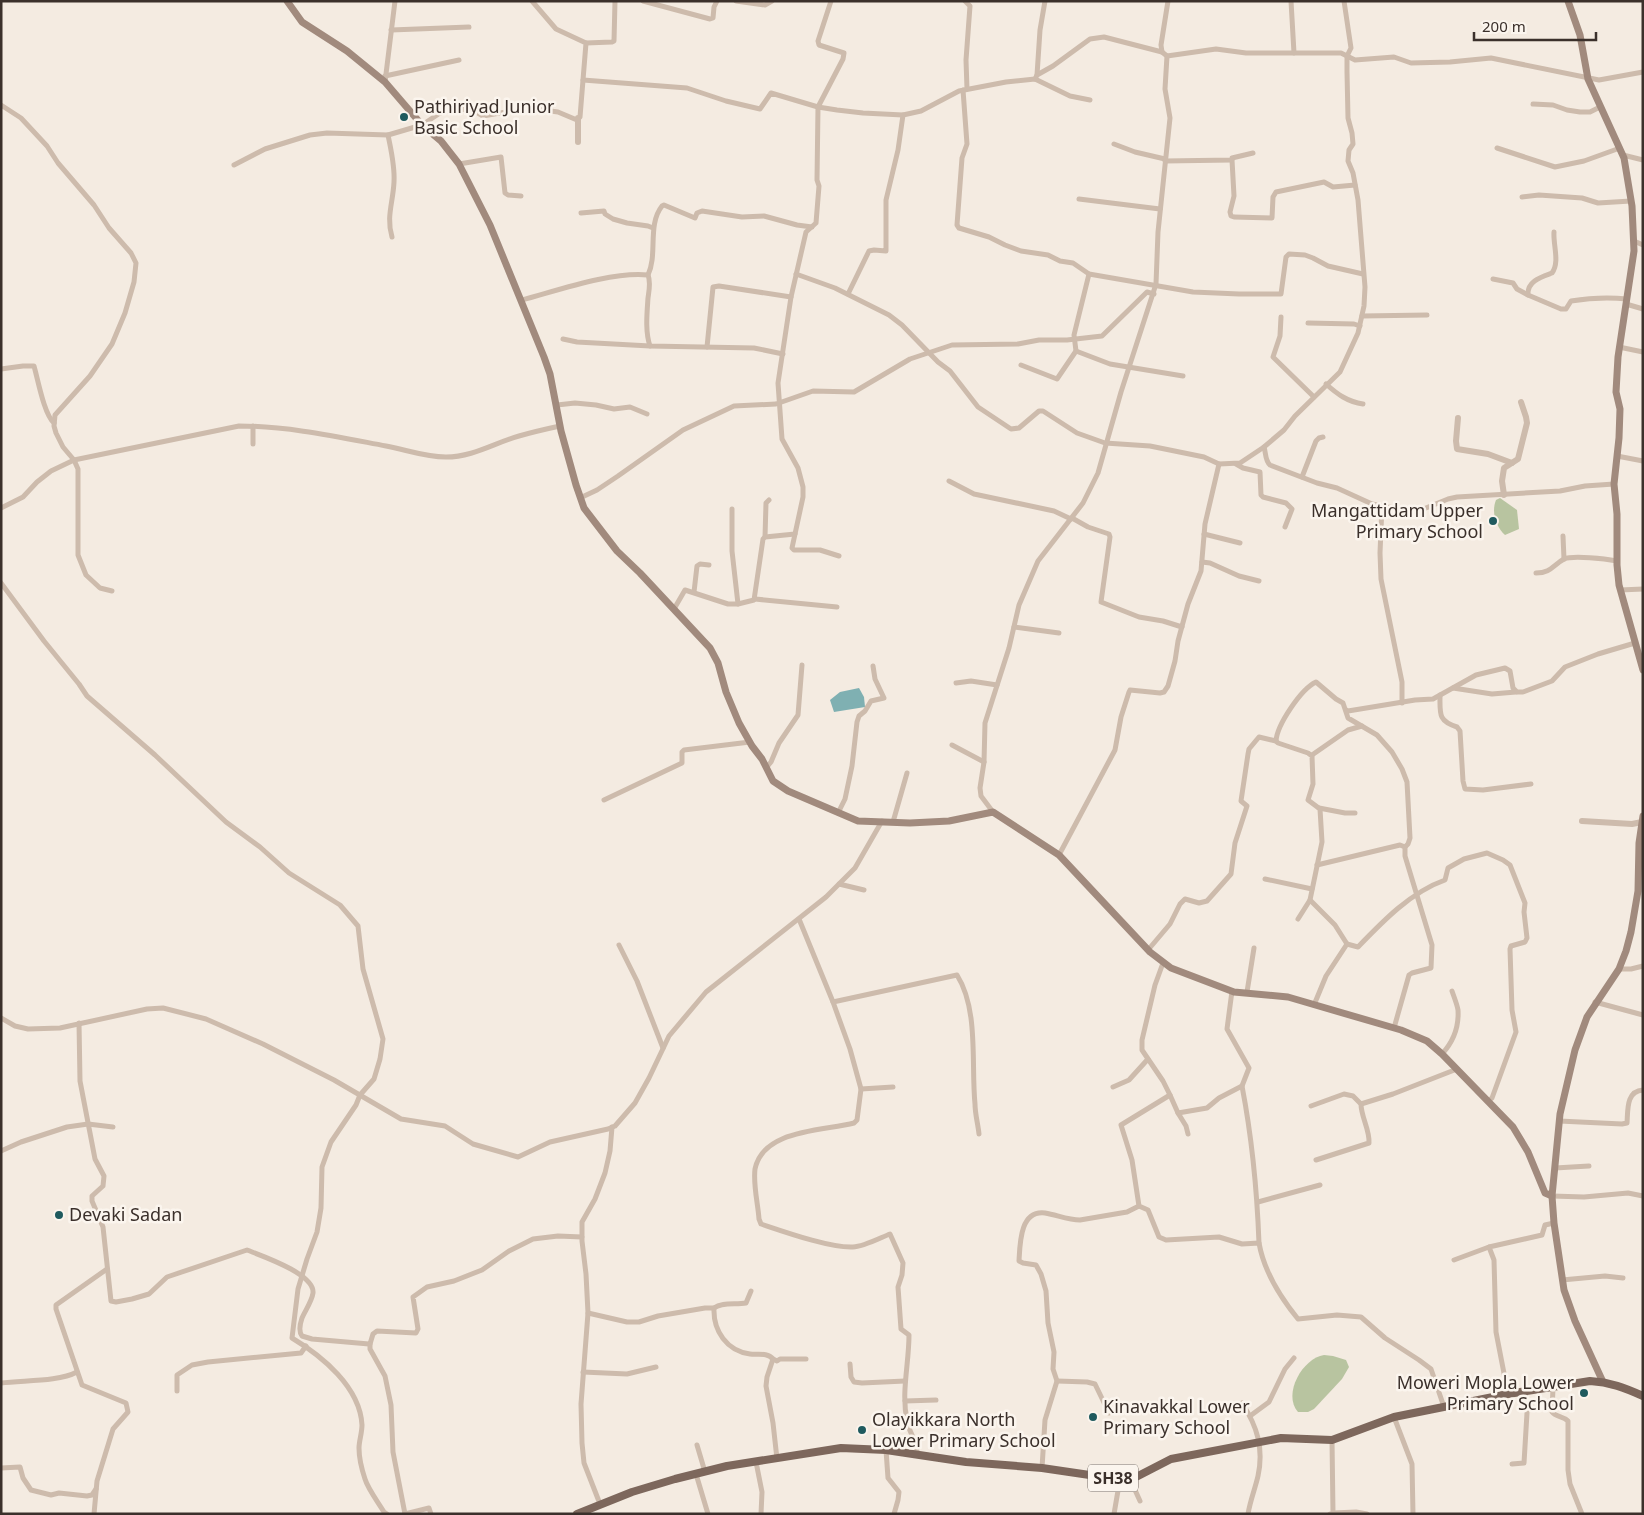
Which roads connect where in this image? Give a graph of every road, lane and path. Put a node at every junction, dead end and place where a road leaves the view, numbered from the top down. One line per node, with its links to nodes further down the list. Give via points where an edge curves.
1 (287, 1): 26 (main road, via 302,22)
2 (395, 1): 17 (street)
3 (532, 1): 18 (street, via 556,29)
4 (615, 1): 18 (street, via 614,41)
5 (643, 1): 6 (street, via 710,19)
6 (717, 1)
7 (736, 1): 8 (street, via 765,5)
8 (772, 1)
9 (831, 1): 33 (street, via 819,45 844,53)
10 (965, 1): 29 (street, via 970,6)
11 (1045, 1): 25 (street)
12 (1168, 1): 19 (street)
13 (1291, 1): 20 (street)
14 (1344, 1): 22 (street, via 1351,48)
15 (1568, 1): 27 (main road, via 1580,35)
16 (469, 27): 17 (street)
17 (391, 30): 26 (street)
18 (586, 43): 28 (street)
19 (1162, 52): 21 (street); 25 (street, via 1104,37 1090,39)
20 (1294, 54): 21 (street, via 1246,54 1216,49); 22 (street, via 1341,53)
21 (1168, 56): 44 (street, via 1165,89 1170,118)
22 (1347, 56): 27 (street, via 1355,60 1394,57 1410,62 1491,58); 49 (street, via 1348,118 1353,144 1348,161)
23 (459, 60): 26 (street)
24 (1643, 72): 27 (street)
25 (1036, 77): 29 (street); 30 (street, via 1070,96)
26 (385, 79): 37 (main road)
27 (1588, 79): 34 (main road)
28 (583, 80): 33 (street, via 687,88 760,109 771,93); 36 (street)
29 (965, 90): 35 (street, via 922,111); 63 (street, via 967,144 962,158 959,228 1021,251 1073,263)
30 (1090, 100)
31 (1533, 104): 34 (street, via 1580,112)
32 (1, 105): 101 (street, via 21,118 47,146 136,263 125,313 112,344 90,376 57,412)
33 (818, 107): 35 (street); 56 (street, via 819,186 816,223)
34 (1600, 107): 42 (main road)
35 (903, 115): 68 (street, via 886,200 886,251 869,251)
36 (578, 118): 37 (street, via 529,108 483,116 465,108 440,113); 39 (street)
37 (422, 126): 38 (street); 47 (main road, via 441,141)
38 (388, 135): 48 (street, via 310,134); 59 (street, via 394,182 388,224)
39 (578, 142)
40 (1114, 144): 44 (street)
41 (1497, 148): 42 (street, via 1555,168)
42 (1622, 152): 46 (street); 53 (main road)
43 (1253, 153): 45 (street, via 1236,156)
44 (1165, 160): 45 (street); 54 (street)
45 (1232, 160): 49 (street, via 1234,196 1230,212 1234,217 1272,218 1276,192 1324,182 1333,187)
46 (1643, 160)
47 (459, 164): 50 (street, via 501,157 506,193); 72 (main road)
48 (234, 165)
49 (1355, 185): 64 (street)
50 (521, 196)
51 (1522, 197): 53 (street, via 1582,198 1598,203)
52 (1079, 199): 54 (street)
53 (1631, 201): 60 (main road)
54 (1160, 209): 67 (street)
55 (581, 213): 57 (street, via 604,211 613,219)
56 (812, 227): 57 (street, via 764,216 742,217 702,211 695,218 664,205 660,207); 62 (street, via 806,232)
57 (653, 228): 65 (street)
58 (1554, 232): 70 (street, via 1554,270 1531,284)
59 (392, 238)
60 (1634, 242): 61 (street); 73 (main road)
61 (1643, 245)
62 (796, 274): 68 (street); 71 (street)
63 (1089, 274): 67 (street); 81 (street)
64 (1363, 274): 67 (street, via 1328,266 1305,255 1289,254 1281,294 1193,292); 76 (street)
65 (648, 275): 72 (street, via 611,278); 82 (street)
66 (1493, 279): 70 (street, via 1513,283)
67 (1156, 284): 69 (street)
68 (848, 294): 87 (street, via 889,315)
69 (1154, 294): 81 (street, via 1147,292 1102,336); 90 (street)
70 (1528, 295): 73 (street, via 1561,309 1566,309 1571,301 1579,300 1614,298)
71 (791, 297): 83 (street, via 713,287); 88 (street)
72 (522, 300): 98 (main road, via 550,374)
73 (1627, 301): 74 (street); 84 (main road)
74 (1643, 308)
75 (1427, 315): 76 (street)
76 (1362, 316): 79 (street)
77 (1281, 317): 94 (street, via 1280,336 1273,357)
78 (1308, 323): 79 (street)
79 (1360, 326): 93 (street, via 1340,372)
80 (563, 339): 82 (street)
81 (1074, 339): 85 (street); 87 (street, via 952,345)
82 (650, 346): 83 (street)
83 (707, 347): 88 (street, via 754,348)
84 (1619, 347): 86 (street); 108 (main road)
85 (1076, 351): 89 (street, via 1057,379); 90 (street, via 1110,364)
86 (1643, 352)
87 (929, 353): 96 (street, via 910,359 854,392 813,391); 105 (street, via 950,371 978,407 1011,429 1019,428 1043,411 1077,433)
88 (782, 354): 96 (street, via 778,383)
89 (1021, 365)
90 (1129, 366): 92 (street); 105 (street)
91 (1, 369): 101 (street, via 34,366)
92 (1183, 376)
93 (1326, 384): 94 (street); 97 (street, via 1337,394)
94 (1314, 397): 107 (street)
95 (1521, 402): 112 (street, via 1527,423 1518,459)
96 (780, 403): 118 (street, via 734,406 713,415 683,430 598,490); 125 (street, via 782,439 798,468 803,487)
97 (1363, 404)
98 (557, 405): 99 (street, via 630,407); 103 (main road)
99 (647, 414)
100 (1458, 418): 112 (street, via 1457,449 1488,454)
101 (54, 423): 109 (street, via 63,447)
102 (253, 426): 103 (street, via 329,435 416,454 446,457 471,454 518,436); 106 (street); 109 (street, via 239,426)
103 (560, 426): 118 (main road)
104 (1323, 437): 114 (street, via 1316,441)
105 (1105, 443): 113 (street, via 1150,446 1204,457); 123 (street, via 1098,473 1084,503)
106 (253, 444)
107 (1264, 447): 111 (street); 114 (street, via 1268,463)
108 (1617, 456): 110 (street); 116 (main road)
109 (74, 460): 121 (street, via 51,471 23,497); 140 (street, via 78,469 78,555 86,575 100,588)
110 (1643, 461)
111 (1235, 463): 113 (street); 124 (street, via 1260,472 1263,497 1286,503 1292,508)
112 (1512, 463): 117 (street, via 1504,468)
113 (1219, 464): 126 (street)
114 (1302, 477): 120 (street)
115 (950, 480): 123 (street, via 974,494 1054,511)
116 (1614, 484): 117 (street); 132 (main road)
117 (1504, 495): 120 (street, via 1448,498 1421,510)
118 (580, 498): 145 (main road, via 617,551)
119 (769, 500): 127 (street, via 766,503)
120 (1382, 506): 158 (street, via 1382,579 1402,682)
121 (1, 508)
122 (732, 509): 143 (street, via 732,551)
123 (1071, 519): 146 (street, via 1038,561 1019,605); 147 (street, via 1108,534 1110,541 1101,602 1139,617)
124 (1285, 527)
125 (795, 534): 127 (street); 130 (street, via 794,550 820,550)
126 (1204, 534): 129 (street); 133 (street)
127 (765, 536): 142 (street)
128 (1563, 536): 131 (street)
129 (1240, 543)
130 (839, 556)
131 (1564, 559): 132 (street); 135 (street, via 1554,568)
132 (1617, 560): 139 (main road)
133 (1202, 562): 136 (street); 147 (street)
134 (709, 565): 141 (street, via 697,566)
135 (1536, 573)
136 (1259, 581)
137 (1, 583): 215 (street, via 87,696 226,822 290,872 340,905 358,926 363,969 383,1039 374,1079)
138 (1643, 589): 139 (street)
139 (1620, 590): 149 (main road)
140 (112, 591)
141 (694, 592): 143 (street); 145 (street, via 685,590)
142 (755, 599): 143 (street); 144 (street)
143 (738, 604)
144 (837, 607)
145 (674, 609): 162 (main road, via 710,648 718,662 726,692)
146 (1014, 626): 148 (street); 154 (street)
147 (1182, 627): 179 (street, via 1164,692 1128,692 1115,750)
148 (1060, 633)
149 (1635, 644): 152 (main road); 156 (street, via 1565,666 1552,681)
150 (802, 665): 166 (street, via 798,715)
151 (873, 666): 172 (street, via 884,698 871,701 859,716 845,799)
152 (1643, 670)
153 (956, 682): 154 (street)
154 (997, 685): 165 (street, via 985,722)
155 (1453, 688): 156 (street, via 1492,694); 156 (street, via 1476,675 1506,668 1510,670 1512,686); 157 (street)
156 (1517, 692)
157 (1440, 696): 158 (street); 168 (street, via 1443,720 1460,732 1465,789)
158 (1402, 703): 159 (street)
159 (1346, 710): 160 (street, via 1348,718); 161 (street, via 1343,703 1314,683 1283,720)
160 (1362, 726): 164 (street, via 1348,730); 178 (street, via 1376,734 1392,752 1406,778 1410,838)
161 (1276, 741): 164 (street); 192 (street, via 1259,737 1249,749 1241,801 1247,806 1235,843 1231,874 1207,901 1185,900 1180,904 1170,924)
162 (750, 742): 166 (main road); 169 (street, via 684,750 682,763)
163 (952, 745): 165 (street)
164 (1312, 756): 170 (street, via 1314,780 1308,800)
165 (984, 762): 171 (street, via 981,796)
166 (766, 768): 172 (main road, via 773,781 788,791)
167 (907, 773): 176 (street)
168 (1531, 784)
169 (604, 800)
170 (1319, 808): 173 (street); 180 (street, via 1322,842)
171 (993, 812): 176 (main road, via 949,821); 179 (main road)
172 (838, 813): 175 (main road, via 858,821)
173 (1355, 813)
174 (1642, 819): 177 (street, via 1632,824); 195 (main road, via 1638,891 1631,932)
175 (882, 821): 176 (main road); 182 (street, via 855,868)
176 (893, 822)
177 (1582, 822)
178 (1405, 847): 180 (street, via 1397,846); 185 (street)
179 (1059, 855): 192 (main road)
180 (1317, 865): 184 (street)
181 (1265, 879): 184 (street)
182 (839, 884): 183 (street); 187 (street)
183 (864, 890)
184 (1312, 890): 186 (street)
185 (1418, 894): 189 (street, via 1382,922 1358,947); 205 (street, via 1432,945 1432,963 1431,968 1409,975); 217 (street, via 1445,880 1451,866 1487,853 1510,865 1525,903 1527,938 1510,949 1516,1032 1492,1098)
186 (1310, 900): 188 (street); 189 (street, via 1335,925)
187 (798, 919): 199 (street); 206 (street, via 706,992 669,1036)
188 (1298, 919)
189 (1347, 944): 201 (street, via 1326,976)
190 (619, 945): 206 (street)
191 (1254, 948): 198 (street)
192 (1148, 950): 193 (main road)
193 (1163, 963): 197 (main road); 208 (street, via 1142,1040 1142,1050)
194 (1643, 966): 195 (street)
195 (1618, 969): 200 (main road)
196 (1452, 990): 207 (street, via 1458,1008 1455,1033)
197 (1232, 991): 198 (main road); 210 (street, via 1227,1029 1249,1068)
198 (1247, 992): 201 (main road, via 1288,997)
199 (833, 1002): 213 (street); 225 (street, via 957,975 972,1025 974,1104)
200 (1596, 1002): 202 (street); 221 (main road, via 1575,1050)
201 (1314, 1005): 205 (main road)
202 (1643, 1014)
203 (1, 1018): 204 (street, via 28,1029 60,1028)
204 (79, 1023): 215 (street, via 162,1008 206,1019 263,1044); 222 (street, via 80,1081)
205 (1394, 1028): 207 (main road, via 1421,1038)
206 (663, 1048): 224 (street, via 635,1103)
207 (1442, 1054): 209 (main road)
208 (1148, 1059): 211 (street, via 1129,1080); 216 (street)
209 (1457, 1069): 217 (main road); 218 (street)
210 (1242, 1086): 220 (street, via 1207,1108); 234 (street, via 1250,1125)
211 (1113, 1087)
212 (893, 1088): 213 (street)
213 (861, 1089): 257 (street, via 854,1123 796,1133 774,1143 759,1158 755,1180 759,1220 761,1224 783,1231 854,1248 890,1234 903,1263 898,1287 901,1330 909,1336)
214 (1643, 1090): 221 (street, via 1637,1090 1631,1096 1627,1122 1622,1124)
215 (360, 1095): 224 (street, via 400,1118 445,1126 473,1144 518,1157 550,1142); 242 (street, via 331,1142 322,1167 317,1232)
216 (1170, 1095): 220 (street); 235 (street, via 1121,1125 1132,1160)
217 (1488, 1101): 232 (main road, via 1513,1127 1528,1152 1545,1193)
218 (1361, 1104): 219 (street, via 1353,1096 1344,1094); 228 (street, via 1369,1143)
219 (1311, 1106)
220 (1178, 1113): 226 (street)
221 (1559, 1121): 230 (main road)
222 (88, 1124): 223 (street); 227 (street, via 67,1127); 241 (street, via 95,1159 104,1176 103,1186 92,1196 92,1201 103,1227)
223 (113, 1127)
224 (612, 1127): 237 (street, via 605,1173 582,1222)
225 (979, 1134)
226 (1188, 1134)
227 (1, 1151)
228 (1316, 1160)
229 (1589, 1166): 230 (street)
230 (1555, 1168): 232 (main road)
231 (1320, 1185): 234 (street)
232 (1552, 1196): 233 (street, via 1584,1198 1628,1193); 236 (main road)
233 (1643, 1196)
234 (1258, 1202): 238 (street)
235 (1139, 1206): 238 (street, via 1148,1210 1159,1237 1166,1240 1219,1237 1242,1244); 258 (street, via 1126,1212 1080,1220 1036,1213 1026,1224 1020,1240 1019,1261 1036,1265 1041,1274 1046,1291)
236 (1554, 1223): 239 (street, via 1545,1225 1544,1234); 244 (main road)
237 (582, 1237): 247 (street); 248 (street, via 533,1239 482,1270 427,1287 413,1296 416,1333 378,1331 373,1334)
238 (1259, 1243): 269 (street, via 1265,1267 1298,1319 1361,1317 1384,1338 1431,1369)
239 (1490, 1247): 240 (street); 264 (street, via 1494,1260 1496,1332)
240 (1454, 1260)
241 (107, 1269): 242 (street, via 111,1301 116,1302 149,1294 167,1277 247,1250 293,1269); 255 (street, via 56,1305)
242 (302, 1277): 248 (street, via 311,1285 313,1293 301,1322 299,1333 302,1336); 249 (street, via 292,1338)
243 (1623, 1278): 244 (street, via 1605,1276)
244 (1562, 1280): 259 (main road, via 1575,1321)
245 (751, 1291): 246 (street, via 746,1303)
246 (714, 1308): 247 (street, via 639,1322); 251 (street, via 714,1318 722,1338 738,1351 765,1354)
247 (588, 1313): 256 (street)
248 (370, 1344): 292 (street, via 385,1376)
249 (306, 1346): 262 (street, via 301,1353 192,1365 177,1375); 291 (street, via 343,1382 356,1400 362,1425 359,1448 365,1480)
250 (1294, 1358): 271 (street, via 1269,1402)
251 (773, 1359): 252 (street); 278 (street, via 766,1386)
252 (806, 1359)
253 (850, 1364): 257 (street, via 854,1382)
254 (656, 1366): 256 (street, via 627,1374)
255 (77, 1372): 260 (street, via 54,1379); 287 (street, via 82,1385 126,1404 128,1412 113,1429)
256 (583, 1372): 289 (street, via 584,1463)
257 (905, 1381): 267 (street)
258 (1056, 1381): 270 (street, via 1095,1384); 282 (street, via 1045,1420)
259 (1603, 1382): 261 (main road, SH38, via 1590,1381); 265 (main road, SH38)
260 (1, 1383)
261 (1553, 1388): 263 (main road, SH38); 303 (street, via 1552,1412 1568,1421 1570,1484)
262 (177, 1391)
263 (1525, 1392): 264 (main road, SH38); 280 (street, via 1524,1463)
264 (1508, 1394): 269 (main road, SH38)
265 (1643, 1396)
266 (936, 1400): 267 (street)
267 (905, 1401): 277 (street)
268 (1242, 1403): 271 (street)
269 (1444, 1407): 272 (main road, SH38)
270 (1109, 1413)
271 (1250, 1416): 274 (street)
272 (1394, 1417): 273 (main road, SH38); 302 (street, via 1412,1464)
273 (1332, 1440): 274 (main road, SH38, via 1281,1438); 300 (street)
274 (1260, 1442): 286 (main road, SH38, via 1170,1459); 299 (street, via 1258,1476)
275 (697, 1444): 283 (street)
276 (886, 1450): 277 (main road, SH38); 278 (main road, SH38, via 841,1448); 297 (street, via 888,1478 899,1492)
277 (917, 1454): 282 (main road, SH38)
278 (777, 1459): 279 (main road, SH38)
279 (756, 1462): 283 (main road, SH38); 296 (street, via 762,1492)
280 (1512, 1464)
281 (1, 1468): 287 (street, via 20,1467 30,1490 87,1496)
282 (1042, 1468): 285 (main road, SH38)
283 (704, 1472): 284 (main road, SH38)
284 (696, 1474): 289 (main road, SH38); 295 (street)
285 (1120, 1479): 286 (main road, SH38); 298 (street)
286 (1130, 1479): 288 (street)
287 (96, 1489): 290 (street)
288 (1140, 1501)
289 (600, 1504): 294 (main road, SH38)
290 (94, 1514)
291 (387, 1514)
292 (405, 1514): 293 (street, via 429,1508)
293 (431, 1514)
294 (577, 1514)
295 (708, 1514)
296 (761, 1514)
297 (894, 1514)
298 (1114, 1514)
299 (1248, 1514)
300 (1331, 1514): 301 (street)
301 (1367, 1514)
302 (1413, 1514)
303 (1582, 1514)

